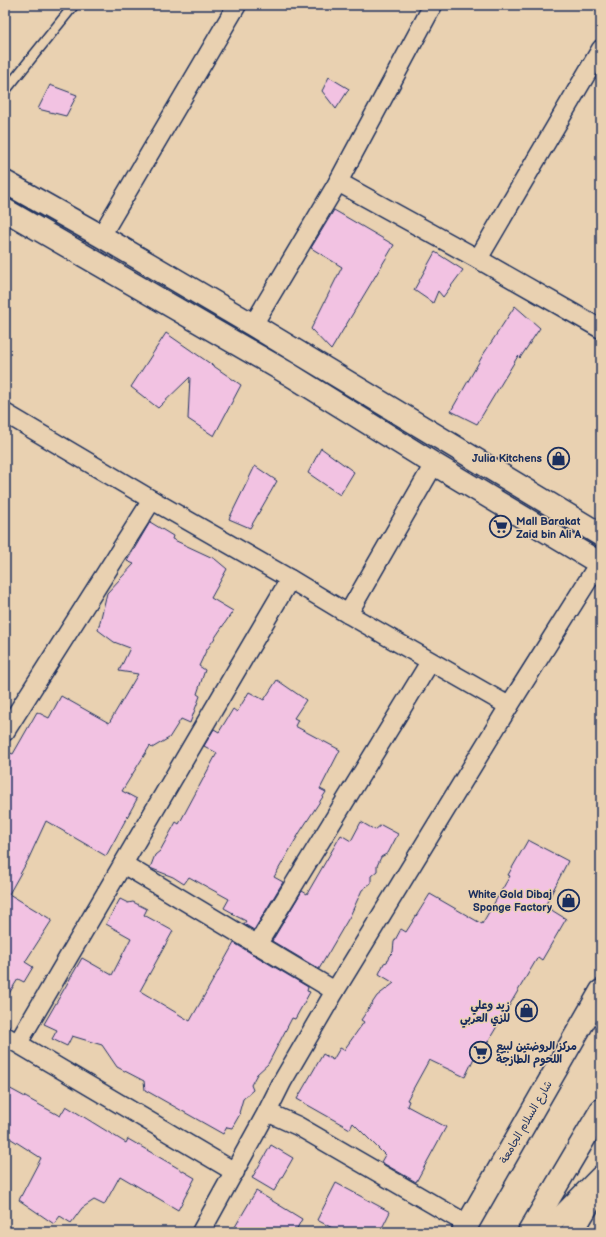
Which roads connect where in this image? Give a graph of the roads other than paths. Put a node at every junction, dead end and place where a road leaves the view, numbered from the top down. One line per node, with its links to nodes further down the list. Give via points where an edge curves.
1 (74, 5): 5 (lane)
2 (237, 5): 9 (street)
3 (433, 5): 7 (street)
4 (601, 49): 10 (street)
5 (5, 91)
6 (5, 182): 9 (street)
7 (338, 182): 10 (street); 11 (street)
8 (5, 210): 14 (street, via 275,366)
9 (101, 236): 11 (street)
10 (478, 259): 12 (street)
11 (253, 325): 16 (street)
12 (601, 329)
13 (5, 413): 15 (street)
14 (434, 464): 17 (street); 19 (street)
15 (152, 500): 18 (street); 22 (street)
16 (601, 535)
17 (600, 563): 21 (street)
18 (290, 578): 19 (street); 23 (street)
19 (348, 614): 20 (street)
20 (430, 662): 21 (street); 24 (street)
21 (509, 706): 25 (street)
22 (5, 732)
23 (123, 864): 24 (street); 27 (street)
24 (256, 944): 25 (street)
25 (335, 991): 29 (street)
26 (601, 991): 33 (street, شارع السلام الجامعة)
27 (12, 1040): 30 (street)
28 (601, 1110): 35 (street)
29 (267, 1112): 30 (street); 33 (street, via 298,1126)
30 (235, 1172): 34 (street)
31 (601, 1174): 36 (street)
32 (601, 1183): 37 (street)
33 (465, 1228)
34 (201, 1232)
35 (529, 1232)
36 (544, 1232)
37 (572, 1232)

